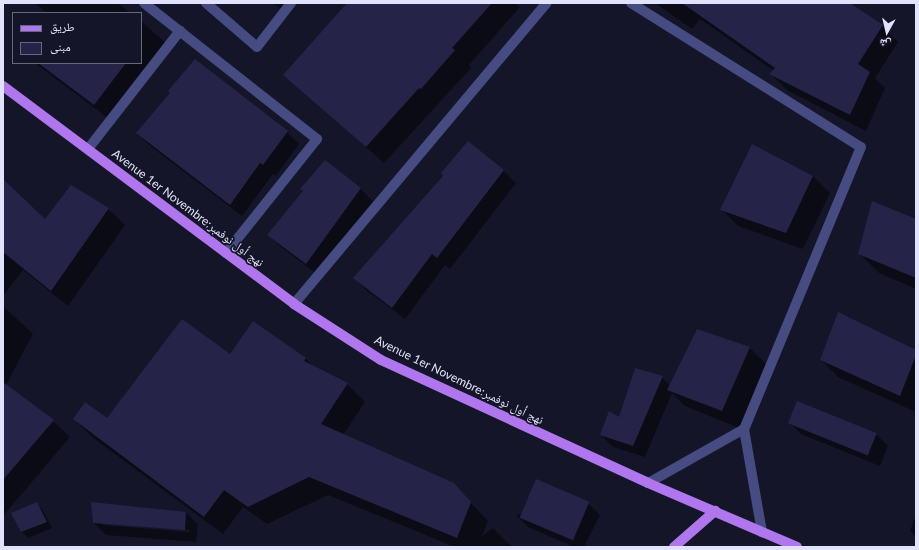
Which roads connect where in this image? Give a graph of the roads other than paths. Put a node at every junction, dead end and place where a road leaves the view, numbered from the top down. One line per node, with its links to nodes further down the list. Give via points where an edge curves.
1 (144, 3): 6 (street)
2 (206, 3): 3 (street, via 257,47)
3 (291, 3)
4 (547, 3): 10 (street)
5 (631, 3): 11 (street, via 861,147)
6 (180, 31): 8 (street); 9 (street, via 317,139)
7 (3, 87): 8 (main road, Avenue 1er Novembre;نهج أول نوفمبر)
8 (88, 150): 9 (main road, Avenue 1er Novembre;نهج أول نوفمبر)
9 (226, 253): 10 (main road, Avenue 1er Novembre;نهج أول نوفمبر)
10 (294, 304): 12 (main road, Avenue 1er Novembre;نهج أول نوفمبر, via 381,360)
11 (744, 429): 12 (street); 14 (street)
12 (648, 483): 13 (main road, Avenue 1er Novembre;نهج أول نوفمبر)
13 (715, 511): 14 (main road, Avenue 1er Novembre;نهج أول نوفمبر); 15 (main road)
14 (762, 532): 16 (main road, Avenue 1er Novembre;نهج أول نوفمبر)
15 (674, 547)
16 (797, 547)

